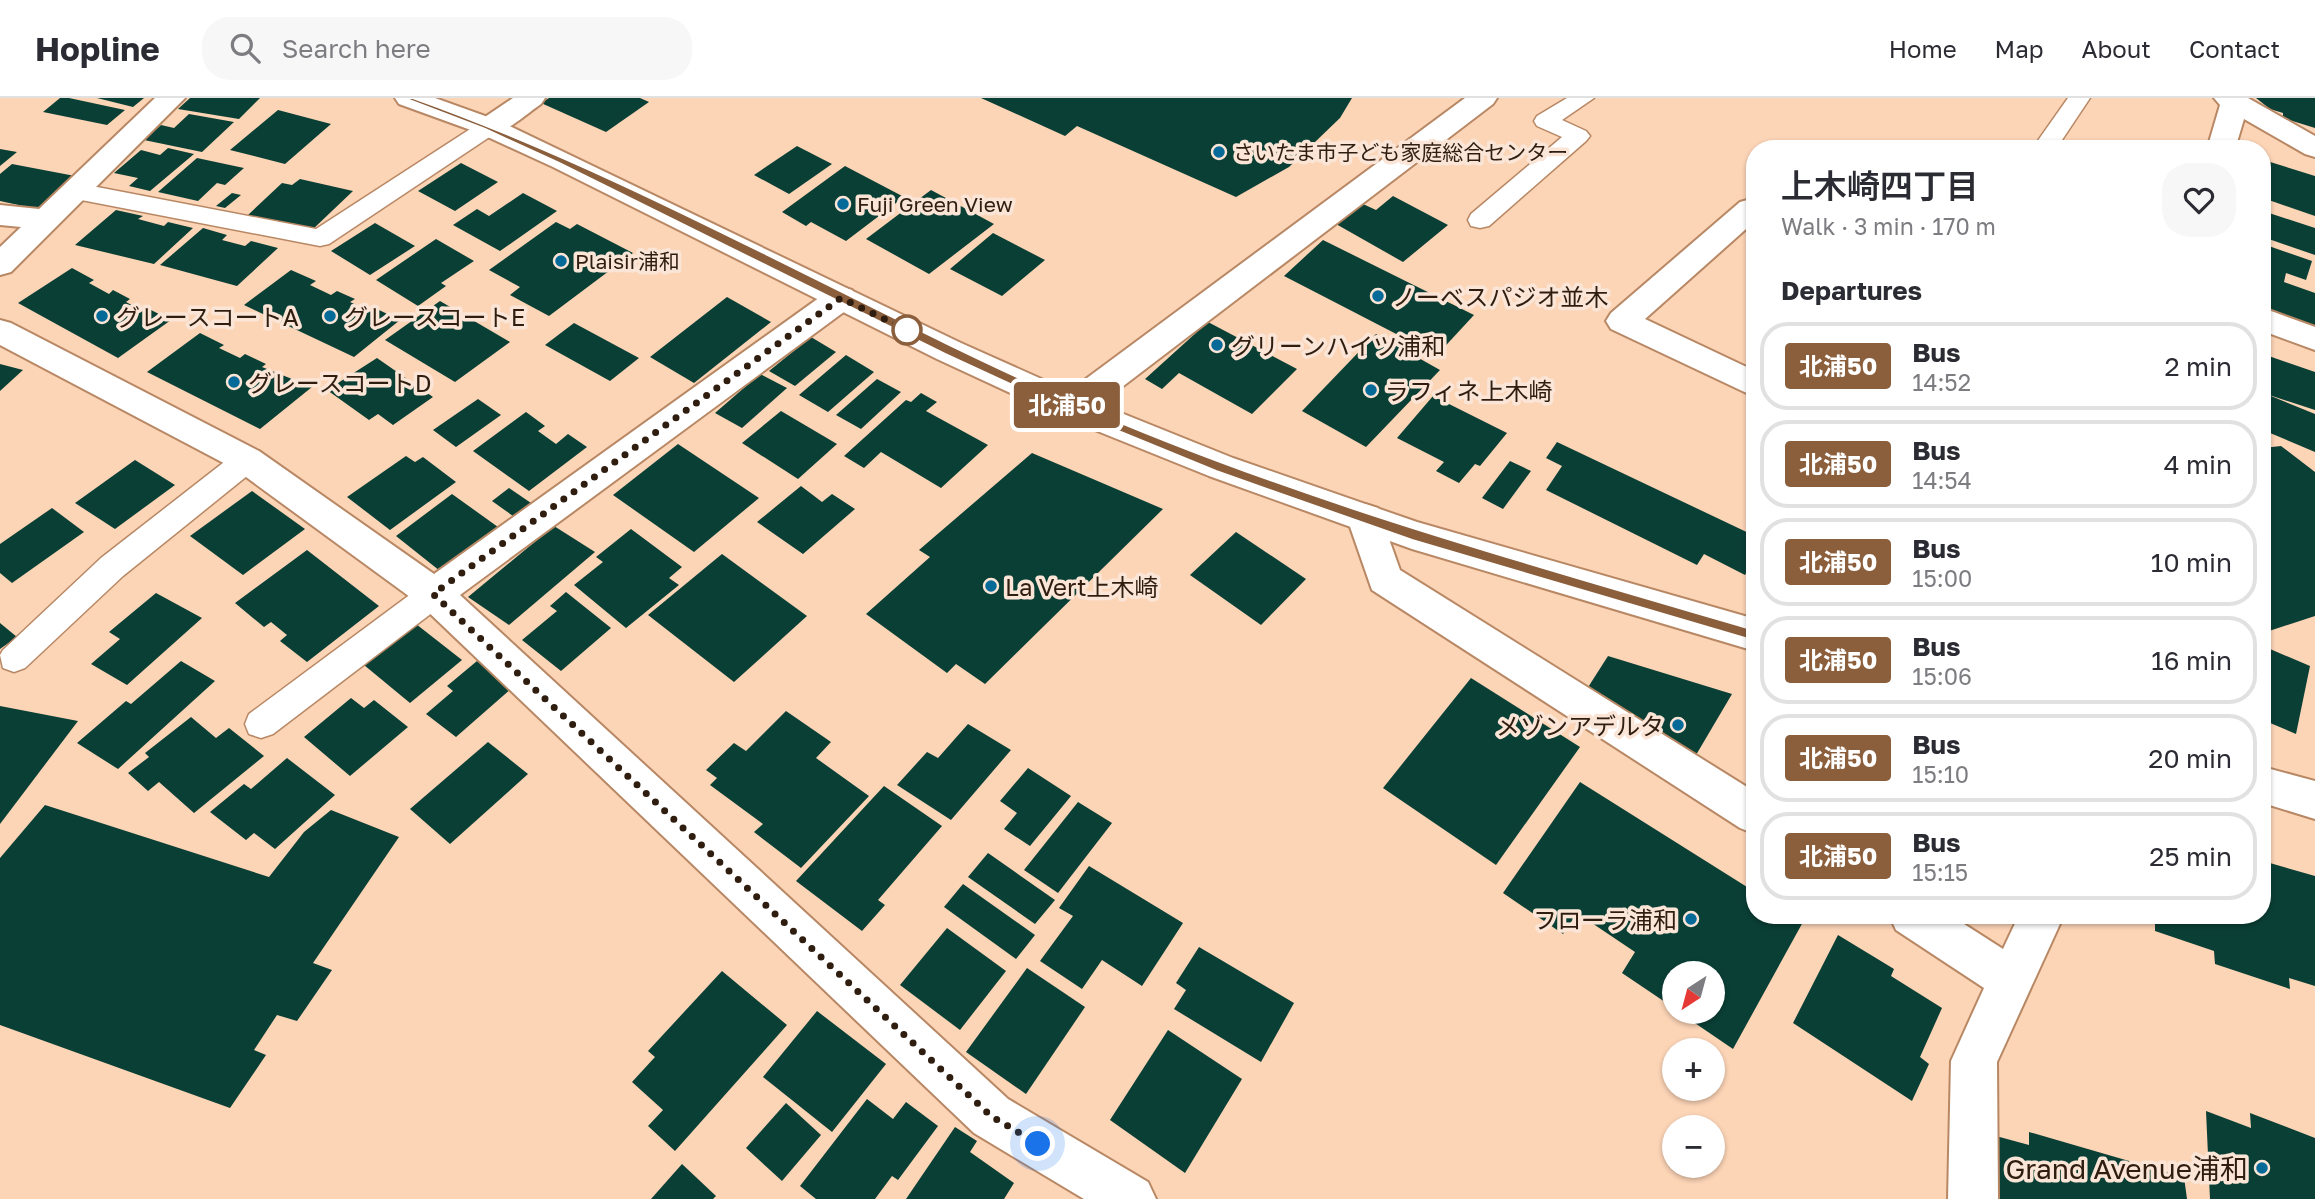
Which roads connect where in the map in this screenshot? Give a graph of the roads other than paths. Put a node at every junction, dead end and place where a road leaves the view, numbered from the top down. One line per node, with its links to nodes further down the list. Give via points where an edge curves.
1 (171, 98): 12 (street)
2 (409, 98): 8 (street)
3 (531, 98): 8 (street)
4 (1483, 98): 23 (street)
5 (1583, 98): 16 (lane, via 1548,108 1545,121 1578,136)
6 (2079, 98): 9 (lane)
7 (2231, 100): 10 (street); 11 (street)
8 (489, 127): 12 (lane, via 320,238); 18 (street)
9 (2050, 140)
10 (2223, 140)
11 (2315, 148)
12 (76, 191): 15 (street)
13 (1746, 213): 22 (street, via 1622,321)
14 (0, 215): 15 (street)
15 (46, 220): 17 (street)
16 (1480, 220)
17 (0, 265)
18 (841, 298): 23 (street); 26 (street)
19 (2271, 322): 21 (street)
20 (0, 331): 24 (street)
21 (2315, 339)
22 (1746, 381)
23 (1072, 407): 25 (street)
24 (247, 460): 26 (street); 28 (lane, via 112,567)
25 (1365, 518): 27 (street, via 1412,535); 32 (street, via 1385,579)
26 (433, 594): 29 (lane); 36 (street, via 991,1116)
27 (1746, 625)
28 (14, 659)
29 (261, 724)
30 (2271, 787): 31 (street)
31 (2315, 800)
32 (1746, 809)
33 (1925, 924): 35 (street)
34 (2038, 924): 35 (street)
35 (2012, 980): 37 (street, via 1974,1062)
36 (1132, 1199)
37 (1973, 1199)

